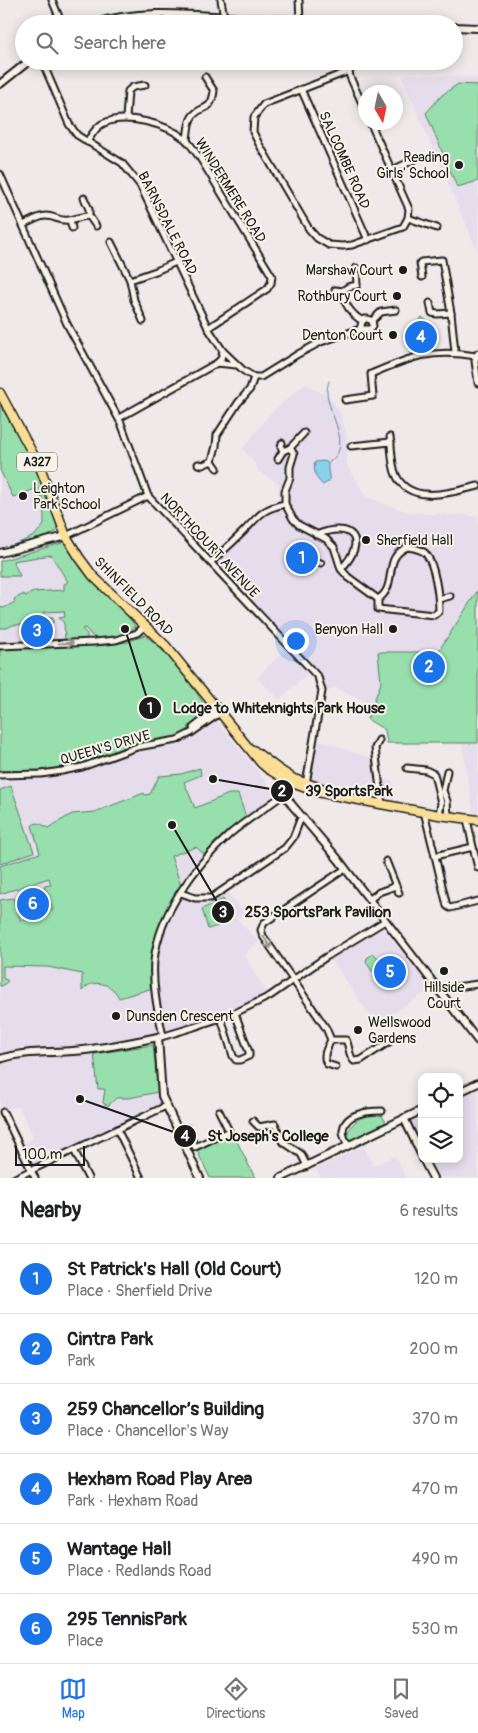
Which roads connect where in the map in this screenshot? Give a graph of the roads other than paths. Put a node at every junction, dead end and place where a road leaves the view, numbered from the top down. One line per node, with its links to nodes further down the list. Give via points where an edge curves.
1 (52, 0): 4 (street)
2 (221, 0): 7 (street)
3 (300, 0): 8 (street)
4 (58, 15)
5 (140, 15): 6 (street)
6 (173, 15)
7 (224, 15)
8 (300, 15)
9 (463, 27): 10 (street)
10 (478, 28)
11 (18, 70): 15 (street)
12 (46, 70): 22 (street, BARNSDALE ROAD, via 68,124)
13 (349, 71): 17 (street); 18 (street)
14 (205, 78): 21 (street, via 214,91 213,100 193,115)
15 (0, 84)
16 (145, 85): 19 (street, via 132,86 128,91)
17 (301, 89): 34 (street, SALCOMBE ROAD); 34 (street, via 264,104 254,117 253,132 258,144 317,238 343,246)
18 (358, 93)
19 (126, 118): 21 (street, WINDERMERE ROAD, via 155,124); 22 (street, WINDERMERE ROAD, via 100,125)
20 (374, 130): 24 (street)
21 (187, 140): 48 (street, WINDERMERE ROAD, via 272,276 267,289)
22 (87, 142): 36 (street, BARNSDALE ROAD, via 114,157 130,172 140,186)
23 (414, 160): 24 (street)
24 (392, 170): 28 (street, via 409,209)
25 (0, 174): 30 (street, NORTHCOURT AVENUE)
26 (84, 198): 27 (street)
27 (89, 216): 29 (street); 31 (street)
28 (408, 218): 33 (street); 34 (street, via 403,227)
29 (70, 220): 30 (street, via 47,216); 32 (street)
30 (24, 225): 59 (street, NORTHCOURT AVENUE, via 67,324)
31 (96, 226)
32 (72, 228)
33 (437, 228)
34 (368, 240)
35 (111, 242): 39 (street, via 117,247)
36 (176, 262): 39 (street); 48 (street, BARNSDALE ROAD)
37 (356, 268): 46 (street, via 357,285 338,290 354,315)
38 (422, 277): 42 (street, via 421,262 442,260)
39 (130, 280): 43 (street)
40 (430, 303): 42 (street, via 432,313)
41 (396, 310): 47 (street, via 381,312)
42 (451, 313): 51 (street)
43 (139, 314): 44 (street); 45 (street)
44 (133, 317)
45 (143, 321)
46 (363, 321): 47 (street); 49 (street)
47 (372, 321): 49 (street, via 370,329)
48 (208, 328): 50 (street, BARNSDALE ROAD)
49 (360, 329): 55 (street, via 321,342 267,374)
50 (223, 351): 53 (street); 54 (street, BARNSDALE ROAD)
51 (455, 352): 52 (street); 58 (street, via 405,359 371,374 373,396)
52 (477, 354): 56 (street)
53 (217, 363): 54 (street); 59 (street)
54 (236, 364): 55 (street, BARNSDALE ROAD)
55 (254, 377): 66 (street, via 250,389 217,435)
56 (478, 382)
57 (0, 393): 73 (main road, SHINFIELD ROAD / A327, via 40,467)
58 (345, 400)
59 (119, 418): 70 (street, NORTHCOURT AVENUE)
60 (304, 433): 63 (street)
61 (282, 443): 64 (street)
62 (351, 446): 69 (street, via 391,439 396,474 410,491 422,494)
63 (290, 448): 64 (street); 71 (street, via 294,454)
64 (283, 451): 65 (street)
65 (278, 459)
66 (212, 461): 67 (street); 68 (street)
67 (198, 464)
68 (217, 468)
69 (478, 486)
70 (148, 496): 73 (street); 76 (street, NORTHCOURT AVENUE)
71 (285, 504): 72 (street, via 299,526); 76 (street, via 257,516)
72 (316, 535): 78 (street, via 334,547); 78 (street, via 338,529 347,531 354,538 356,546 352,557)
73 (66, 536): 74 (street); 82 (main road, SHINFIELD ROAD / A327, via 93,576)
74 (0, 553)
75 (313, 561): 77 (street)
76 (211, 562): 90 (street, NORTHCOURT AVENUE, via 318,677 322,691)
77 (321, 564)
78 (342, 569): 80 (street)
79 (450, 596): 81 (street)
80 (378, 599): 81 (street, via 378,609 427,615 439,611); 81 (street, via 387,591 394,556 408,547 426,553 433,568)
81 (439, 599)
82 (145, 626): 83 (street, one-way to 82, via 116,640 137,633); 84 (main road, SHINFIELD ROAD / A327, via 166,646)
83 (0, 646)
84 (218, 711): 88 (street, QUEEN'S DRIVE, via 177,740 137,747 73,769 41,774); 89 (main road, SHINFIELD ROAD / A327, via 250,748)
85 (379, 740): 92 (street, via 375,748)
86 (407, 768): 94 (street, via 434,774)
87 (447, 770): 94 (street, via 443,791 447,801)
88 (0, 774)
89 (293, 781): 90 (main road, A327); 91 (street)
90 (305, 786): 92 (main road, A327)
91 (287, 795): 95 (street); 104 (street, via 232,833)
92 (382, 805): 93 (main road, A327)
93 (424, 812): 94 (main road, A327); 99 (street)
94 (444, 816): 96 (main road, A327)
95 (302, 818): 102 (street); 104 (street, via 285,848 211,898 195,898)
96 (466, 819): 97 (main road, A327); 98 (street)
97 (478, 820)
98 (473, 846): 99 (street); 101 (street)
99 (435, 856): 107 (street, via 447,906)
100 (386, 861): 103 (street)
101 (478, 867)
102 (345, 869): 106 (street); 109 (street, one-way to 109, via 264,924 261,930)
103 (396, 886): 105 (street); 106 (street)
104 (181, 893): 114 (street, via 160,933 154,961)
105 (399, 893)
106 (369, 900): 108 (street)
107 (478, 901)
108 (385, 922): 109 (street); 111 (street)
109 (293, 980): 112 (street, via 270,996); 116 (street)
110 (478, 984): 111 (street)
111 (440, 992): 117 (street)
112 (235, 1013): 113 (street); 113 (street, via 249,1052 246,1058 236,1060 233,1056)
113 (221, 1018): 114 (street)
114 (160, 1037): 118 (street, via 109,1047); 122 (street, via 160,1085)
115 (395, 1038): 116 (street, via 361,1060 354,1061 346,1040)
116 (331, 1040): 119 (street, via 324,1057 327,1064)
117 (478, 1041)
118 (0, 1059)
119 (336, 1067)
120 (478, 1083): 121 (street)
121 (463, 1090)
122 (166, 1106): 129 (street); 130 (street)
123 (219, 1111): 132 (street, via 228,1130)
124 (382, 1111): 131 (street, via 356,1114 348,1121 343,1134)
125 (3, 1112): 138 (street)
126 (418, 1112): 127 (street)
127 (404, 1118): 131 (street); 133 (street)
128 (253, 1121): 137 (street, via 259,1127 275,1124 282,1141 301,1154)
129 (117, 1129): 134 (street); 142 (street)
130 (177, 1131): 132 (street, via 187,1128); 135 (street)
131 (348, 1146): 137 (street)
132 (195, 1147): 135 (street)
133 (418, 1148)
134 (74, 1150): 138 (street); 141 (street)
135 (187, 1151): 143 (street)
136 (426, 1163): 145 (street)
137 (307, 1166): 144 (street)
138 (31, 1170): 139 (street); 140 (street)
139 (15, 1178)
140 (34, 1178)
141 (88, 1178)
142 (141, 1178)
143 (200, 1178)
144 (281, 1178)
145 (433, 1178)

